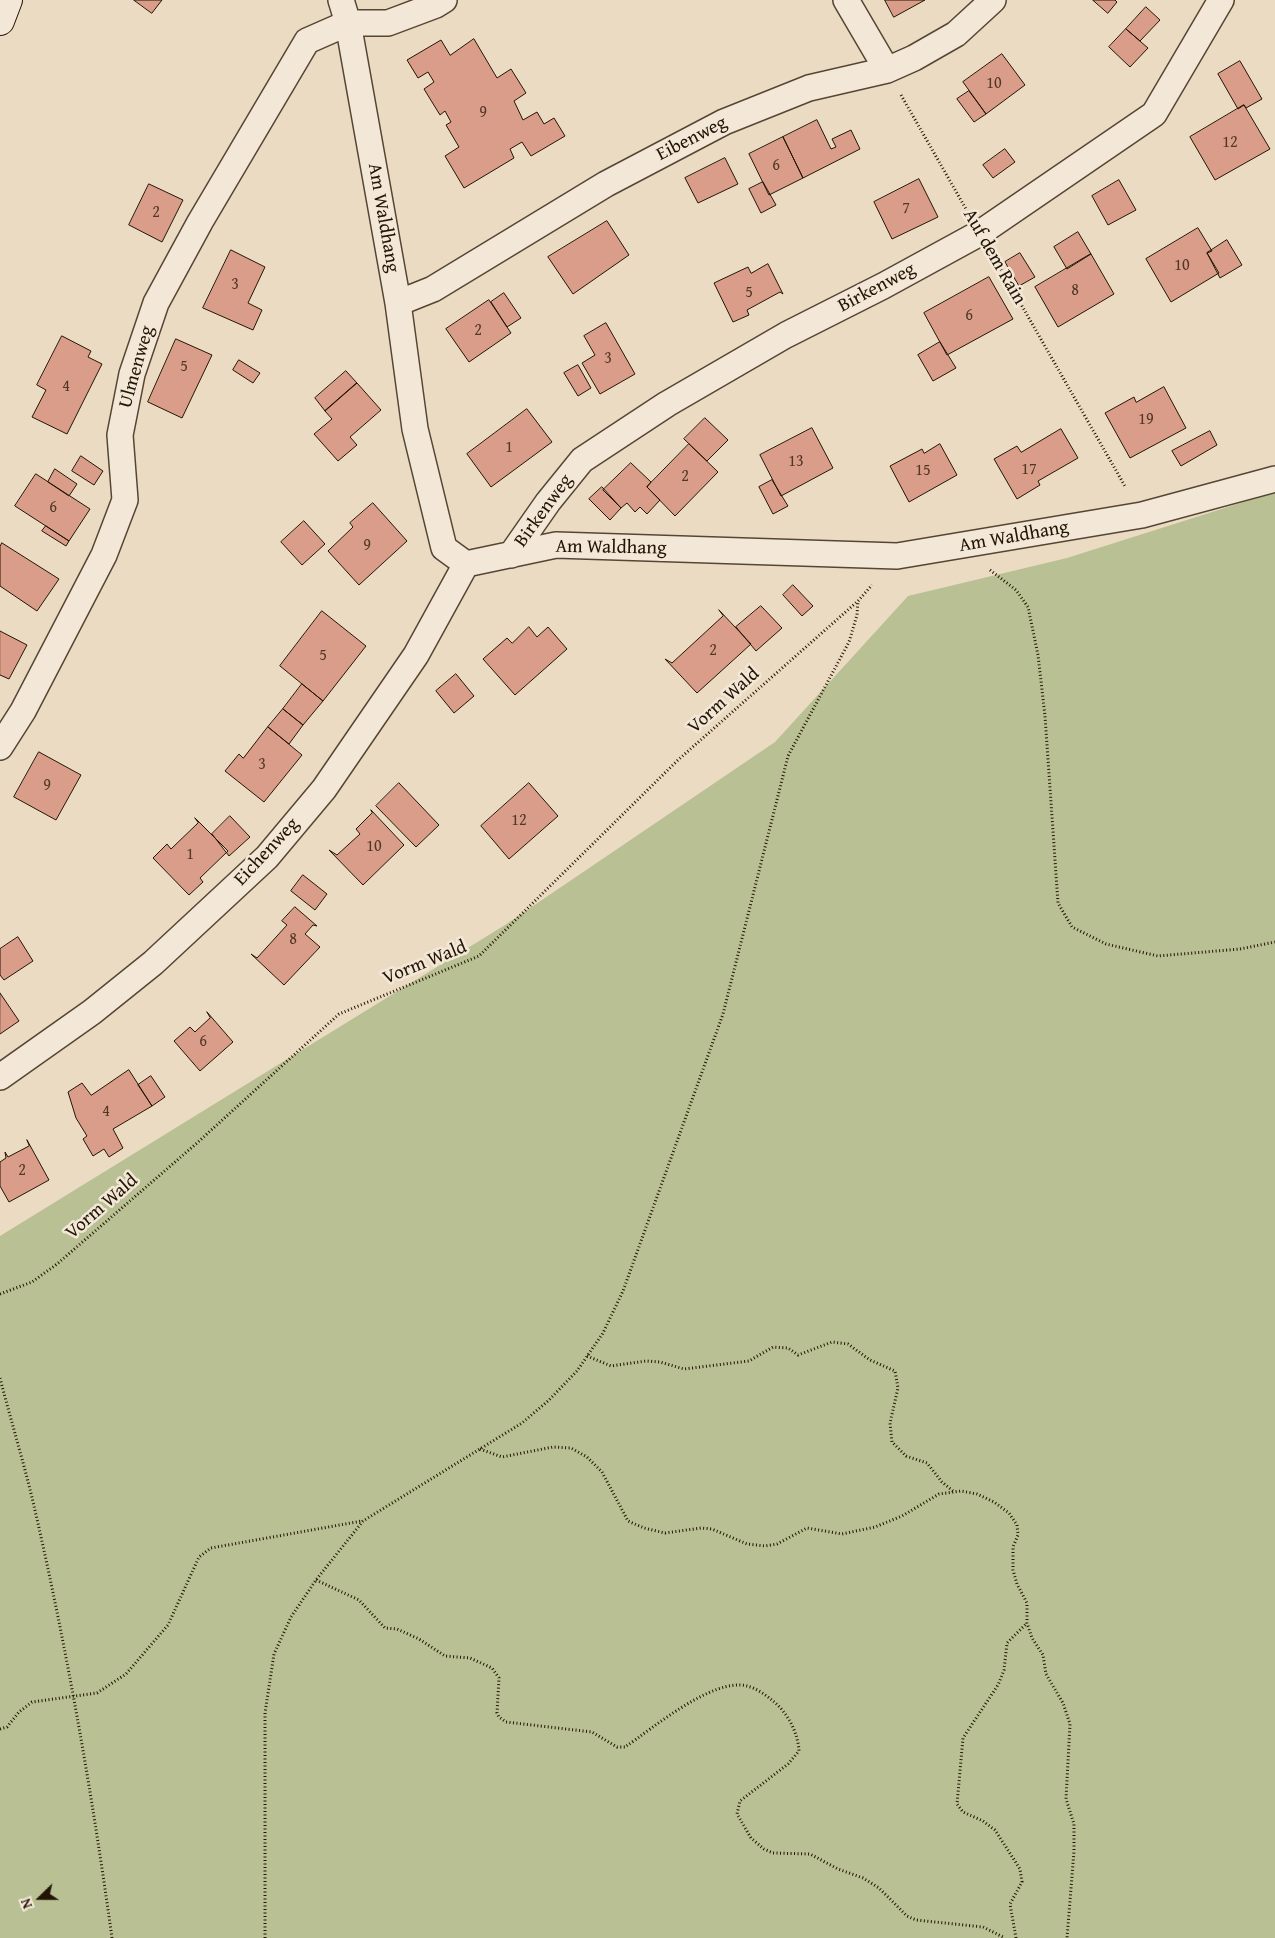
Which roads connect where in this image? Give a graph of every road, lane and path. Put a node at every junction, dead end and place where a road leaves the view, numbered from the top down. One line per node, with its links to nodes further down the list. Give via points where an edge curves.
1 (8, 0): 7 (main road)
2 (444, 0): 6 (street, via 388,23)
3 (846, 0): 8 (street)
4 (993, 0): 8 (street, Eibenweg, via 956,34)
5 (1221, 0): 9 (street, Birkenweg, via 1154,114)
6 (344, 12): 10 (street, Am Waldhang); 18 (street, Ulmenweg, via 307,41 156,303 132,374 120,434 125,500 104,555 23,711)
7 (0, 21)
8 (887, 70): 9 (path, Auf dem Rain); 10 (street, Eibenweg, via 809,88 724,122 606,184 441,284)
9 (980, 233): 12 (path, Auf dem Rain); 14 (street, Birkenweg, via 786,335 667,404 582,460)
10 (398, 303): 16 (street, Am Waldhang, via 415,429 444,548)
11 (1275, 479): 12 (street, Am Waldhang)
12 (1142, 515): 13 (street, Am Waldhang)
13 (950, 548): 15 (street, Am Waldhang); 19 (path, via 987,568 1016,590 1028,607 1045,716 1058,904 1072,927 1106,944 1158,956 1240,949)
14 (511, 555): 15 (street, Am Waldhang, via 556,545); 16 (street, Am Waldhang)
15 (897, 556): 17 (path, Vorm Wald)
16 (466, 564): 20 (street, Eichenweg, via 416,655 324,789 268,857 153,963 92,1012)
17 (858, 601): 21 (path, Vorm Wald, via 678,760 479,956 339,1014 57,1264 32,1282); 22 (path, via 849,642 788,756 723,1014 695,1097 624,1291 603,1333)
18 (0, 747)
19 (1275, 942)
20 (0, 1077)
21 (0, 1294)
22 (587, 1356): 24 (path, via 548,1401 522,1423); 25 (path, via 611,1366 646,1361 684,1369 749,1361 773,1347 788,1348 798,1355 832,1342 848,1344 870,1360 895,1371 898,1388 890,1423 892,1442 906,1456 927,1463)
23 (0, 1378): 29 (path, via 34,1505)
24 (480, 1449): 25 (path, via 502,1458 553,1447 571,1448 602,1472 628,1521 665,1533 712,1529 747,1544 765,1546 777,1544 807,1528 842,1534 876,1527 939,1494); 26 (path)
25 (954, 1492): 28 (path, via 978,1494 994,1502 1009,1513 1017,1525 1013,1570 1027,1603)
26 (363, 1520): 27 (path); 29 (path, via 211,1548 199,1557 168,1625 126,1674 98,1693)
27 (316, 1580): 32 (path, via 291,1617 274,1654 265,1713); 33 (path, via 359,1600 385,1628 397,1629 419,1639 445,1656 470,1658 492,1668 499,1678 498,1717 506,1722 592,1732 617,1747 625,1747 690,1701 710,1693 746,1685 764,1694 779,1706 796,1731 799,1751 788,1764 740,1801 737,1814 751,1838 773,1853 810,1854 863,1878 880,1888 907,1916 916,1920 983,1927)
28 (1027, 1623): 34 (path, via 1007,1643 1004,1670 998,1685 963,1738 958,1804 963,1812 983,1820 995,1830 1020,1870 1022,1882 1010,1904); 35 (path, via 1070,1724 1066,1800 1074,1824 1074,1851)
29 (74, 1694): 30 (path, via 32,1702 7,1727); 31 (path)
30 (0, 1729)
31 (112, 1938)
32 (265, 1938)
33 (1005, 1938)
34 (1016, 1938)
35 (1067, 1938)

